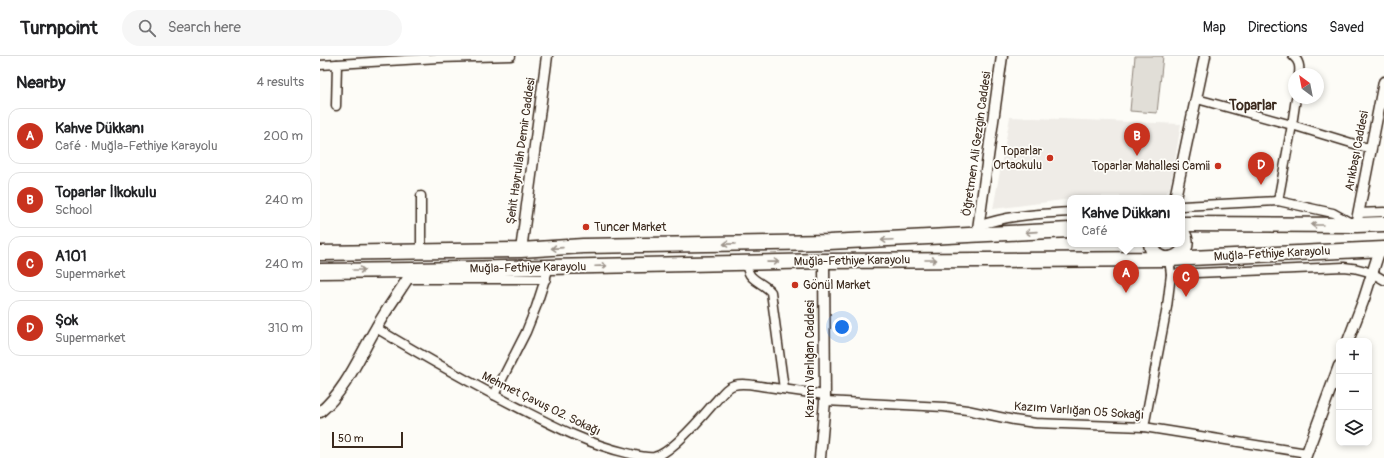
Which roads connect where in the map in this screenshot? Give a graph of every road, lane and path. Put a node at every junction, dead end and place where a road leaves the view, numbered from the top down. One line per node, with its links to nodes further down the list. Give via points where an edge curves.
1 (511, 56): 6 (street)
2 (546, 56): 29 (street, Şehit Hayrullah Demir Caddesi)
3 (1002, 56): 25 (street, Öğretmen Ali Gezgin Caddesi)
4 (1205, 56): 10 (street)
5 (1293, 56): 8 (street)
6 (337, 64): 7 (street); 12 (street)
7 (320, 65)
8 (1300, 68)
9 (1384, 82): 14 (street, Arıkbaşı Caddesi)
10 (1197, 99): 13 (street); 15 (street)
11 (1295, 104): 13 (street)
12 (336, 106)
13 (1292, 125): 14 (street); 17 (street)
14 (1371, 149): 21 (street, Arıkbaşı Caddesi)
15 (1176, 195)
16 (421, 196): 30 (street)
17 (1278, 201): 18 (street); 21 (street)
18 (1185, 206)
19 (1067, 212): 25 (street, via 990,221)
20 (1384, 212): 21 (street)
21 (1357, 219): 22 (highway, one-way to 22); 23 (highway)
22 (1185, 224)
23 (1384, 224)
24 (1067, 230): 25 (highway, Muğla-Fethiye Karayolu, one-way to 25)
25 (977, 231): 29 (highway, Muğla-Fethiye Karayolu, one-way to 29, via 829,242 584,246)
26 (1152, 247): 32 (highway, via 1158,256)
27 (1184, 247): 32 (highway, via 1183,251)
28 (1382, 249): 32 (highway, Muğla-Fethiye Karayolu); 36 (street)
29 (521, 250): 30 (highway, Muğla-Fethiye Karayolu)
30 (420, 252): 31 (highway, Muğla-Fethiye Karayolu)
31 (320, 253)
32 (1169, 260): 33 (highway, Muğla-Fethiye Karayolu, one-way to 32); 39 (street)
33 (824, 261): 34 (highway, Muğla-Fethiye Karayolu, one-way to 33); 47 (street, Kazım Varlığan Caddesi)
34 (746, 263): 37 (highway, Muğla-Fethiye Karayolu, one-way to 34); 45 (street, via 752,278 771,292)
35 (320, 270): 38 (highway, Muğla-Fethiye Karayolu, one-way to 38)
36 (1373, 272): 39 (street, via 1344,267); 40 (street); 42 (street)
37 (547, 273): 38 (highway, Muğla-Fethiye Karayolu); 46 (street, via 526,332)
38 (411, 274): 41 (street)
39 (1171, 274): 49 (street)
40 (1384, 280)
41 (376, 328): 46 (street, Mehmet Çavuş 02. Sokağı); 48 (street, via 342,387)
42 (1349, 338)
43 (1336, 374): 50 (street)
44 (729, 387): 45 (street, Kazım Varlığan 05 Sokağı, via 743,384); 46 (street, Mehmet Çavuş 02. Sokağı, via 687,433 655,457 600,446 563,431)
45 (784, 389): 47 (street, Kazım Varlığan 05 Sokağı)
46 (494, 395)
47 (825, 398): 49 (street, Kazım Varlığan 05 Sokağı, via 944,407 1035,423); 51 (street, Kazım Varlığan Caddesi)
48 (320, 412)
49 (1144, 427): 50 (street, Kazım Varlığan 05 Sokağı)
50 (1306, 456)
51 (820, 458)

